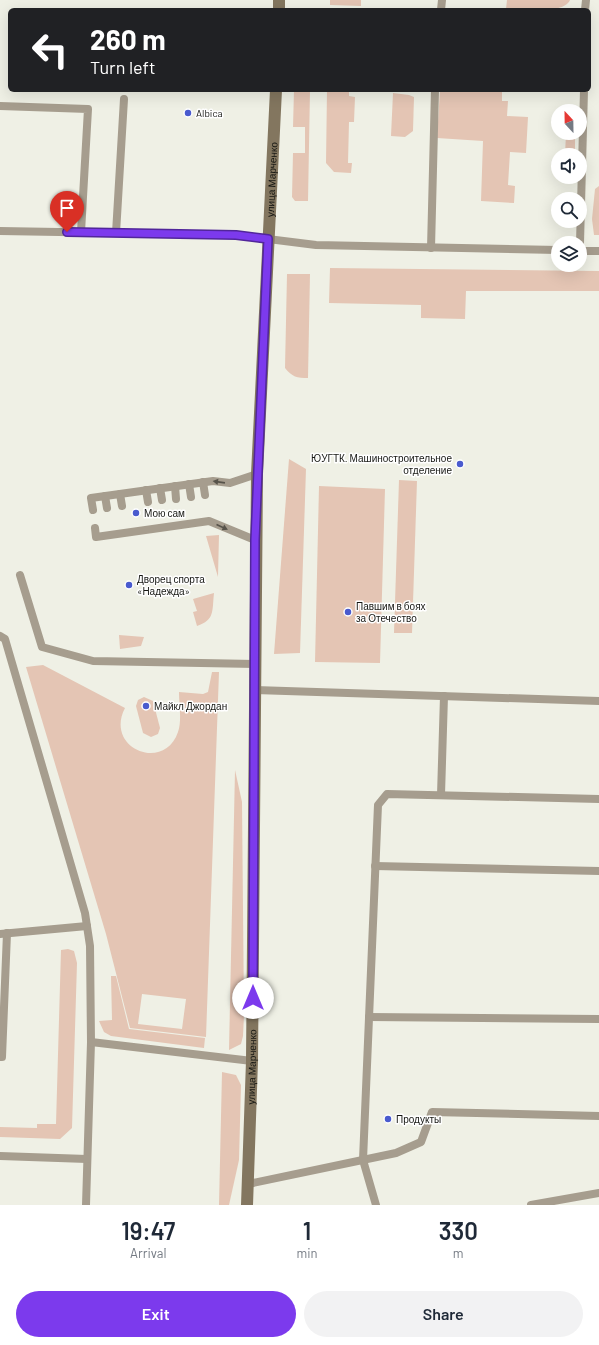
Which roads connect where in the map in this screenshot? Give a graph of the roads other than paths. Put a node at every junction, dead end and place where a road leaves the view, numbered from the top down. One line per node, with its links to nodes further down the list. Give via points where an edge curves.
1 (276, 92): 10 (street, улица Марченко)
2 (435, 92): 11 (lane)
3 (584, 92): 9 (lane)
4 (124, 98): 8 (lane)
5 (0, 106): 7 (lane, via 88,109)
6 (0, 230): 7 (lane)
7 (81, 232): 8 (lane)
8 (116, 233): 10 (lane, via 236,235)
9 (580, 236)
10 (268, 239): 11 (lane, via 316,245); 15 (street, улица Марченко)
11 (431, 248): 12 (lane)
12 (551, 250)
13 (587, 251): 14 (lane)
14 (599, 251)
15 (257, 474): 16 (lane, one-way to 16, via 230,483); 46 (street, улица Марченко)
16 (203, 482): 17 (lane); 22 (lane)
17 (189, 484): 18 (lane); 24 (lane)
18 (175, 486): 19 (lane); 25 (lane)
19 (160, 488): 20 (lane); 26 (lane)
20 (146, 490): 21 (lane); 27 (lane)
21 (120, 494): 23 (lane); 28 (lane)
22 (205, 495)
23 (105, 496): 29 (lane); 30 (lane, via 91,498)
24 (191, 497)
25 (176, 498)
26 (162, 500)
27 (148, 502)
28 (122, 506)
29 (107, 508)
30 (93, 510)
31 (207, 512): 36 (lane)
32 (193, 514): 37 (lane)
33 (179, 516): 39 (lane)
34 (164, 518): 41 (lane)
35 (150, 520): 43 (lane)
36 (209, 521): 37 (lane); 46 (lane, one-way to 46)
37 (194, 523): 39 (lane)
38 (124, 524): 44 (lane)
39 (180, 525): 41 (lane)
40 (109, 526): 45 (lane)
41 (166, 527): 43 (lane)
42 (95, 528): 45 (lane, via 96,537)
43 (152, 529): 44 (lane)
44 (125, 533): 45 (lane)
45 (111, 535)
46 (255, 540): 49 (street, улица Марченко)
47 (20, 574): 49 (lane, via 42,647 93,661)
48 (0, 636): 57 (lane, via 5,639)
49 (255, 664): 50 (street, улица Марченко)
50 (255, 690): 51 (lane); 63 (street, улица Марченко)
51 (444, 696): 52 (lane); 53 (lane)
52 (599, 701)
53 (441, 795): 54 (lane); 55 (lane, via 387,794 378,805)
54 (599, 799)
55 (375, 866): 56 (lane); 59 (lane)
56 (599, 871)
57 (87, 926): 58 (lane); 61 (lane, via 90,946)
58 (4, 933): 62 (lane)
59 (369, 1017): 60 (lane); 67 (lane)
60 (599, 1019)
61 (91, 1042): 63 (lane); 66 (lane)
62 (0, 1057)
63 (252, 1061): 68 (street, улица Марченко)
64 (599, 1116): 67 (lane, via 432,1112 421,1142 396,1153)
65 (0, 1156): 66 (lane)
66 (87, 1159): 70 (lane)
67 (363, 1160): 68 (lane); 72 (lane)
68 (248, 1184): 71 (street, улица Марченко)
69 (599, 1193): 73 (lane)
70 (86, 1205)
71 (247, 1205)
72 (376, 1205)
73 (530, 1205)

